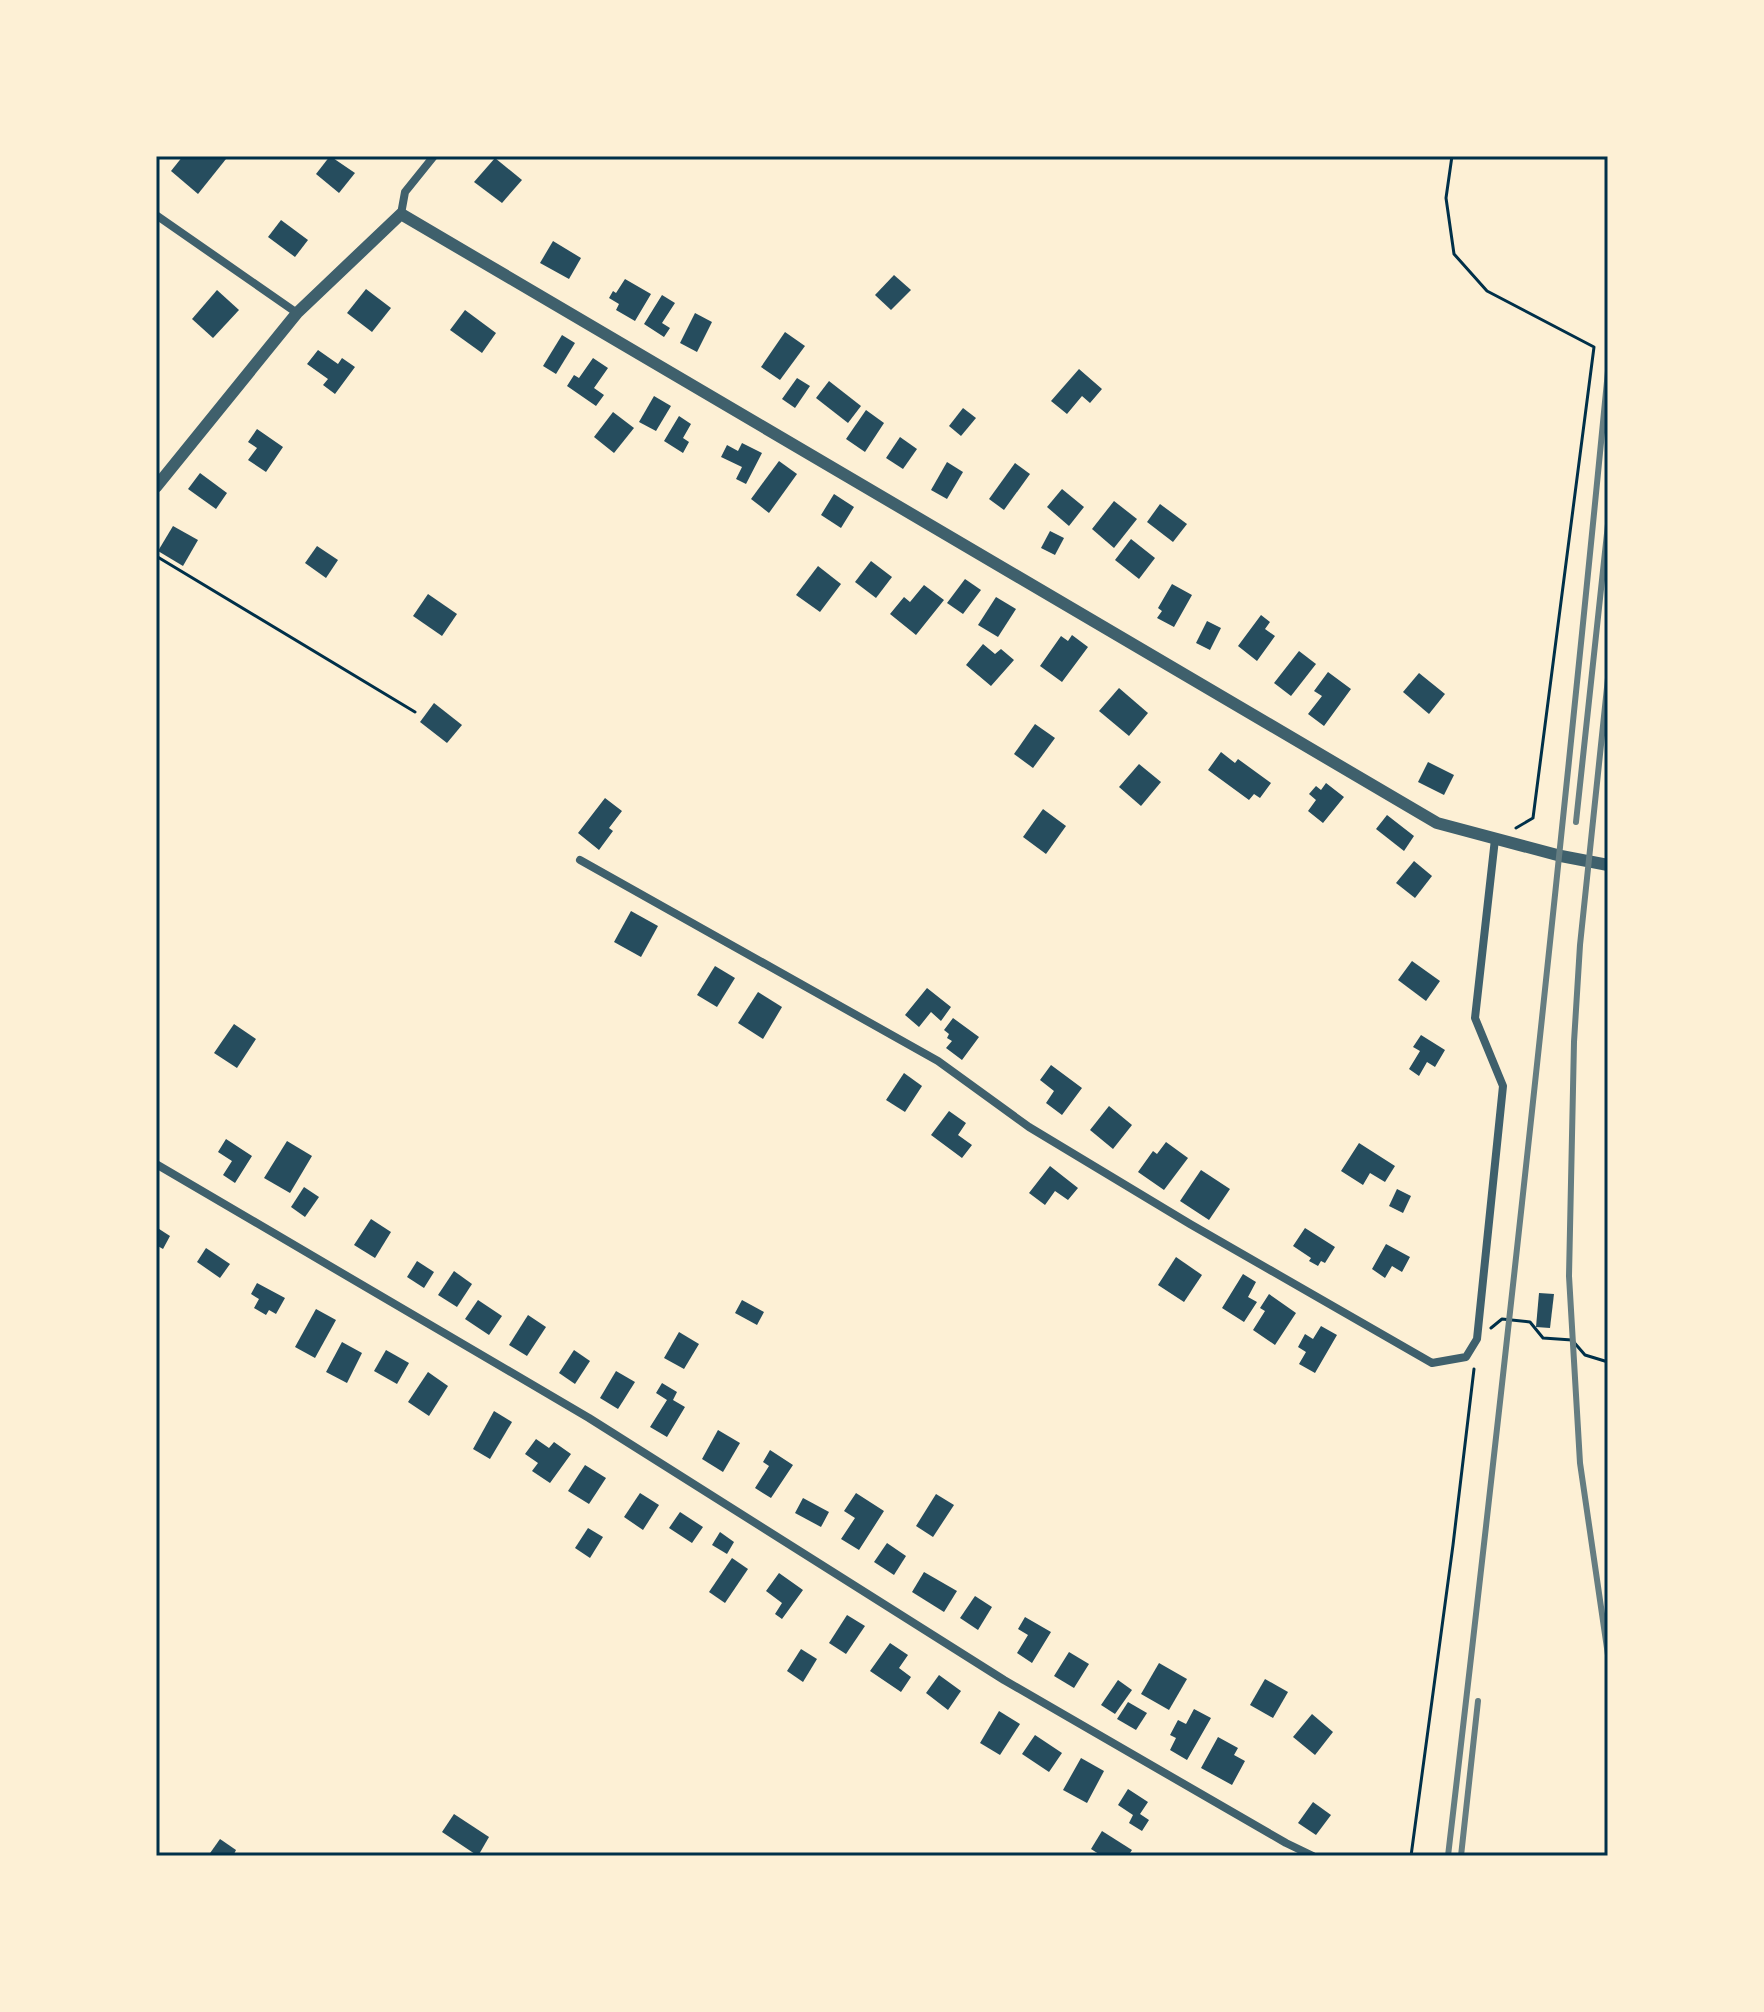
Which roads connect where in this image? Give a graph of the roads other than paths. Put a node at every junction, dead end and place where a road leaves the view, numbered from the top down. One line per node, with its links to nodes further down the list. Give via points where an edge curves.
1 (434, 156): 2 (street, via 405,192)
2 (401, 214): 4 (street); 6 (street, via 1437,823)
3 (156, 215): 4 (street)
4 (297, 313): 5 (street)
5 (156, 487)
6 (1495, 839): 7 (street, via 1475,1018 1503,1086 1477,1339 1466,1357 1432,1363 1029,1127 938,1061); 8 (street)
7 (580, 860)
8 (1608, 865)
9 (156, 1164): 10 (street, via 589,1418 1004,1680)
10 (1313, 1856)

